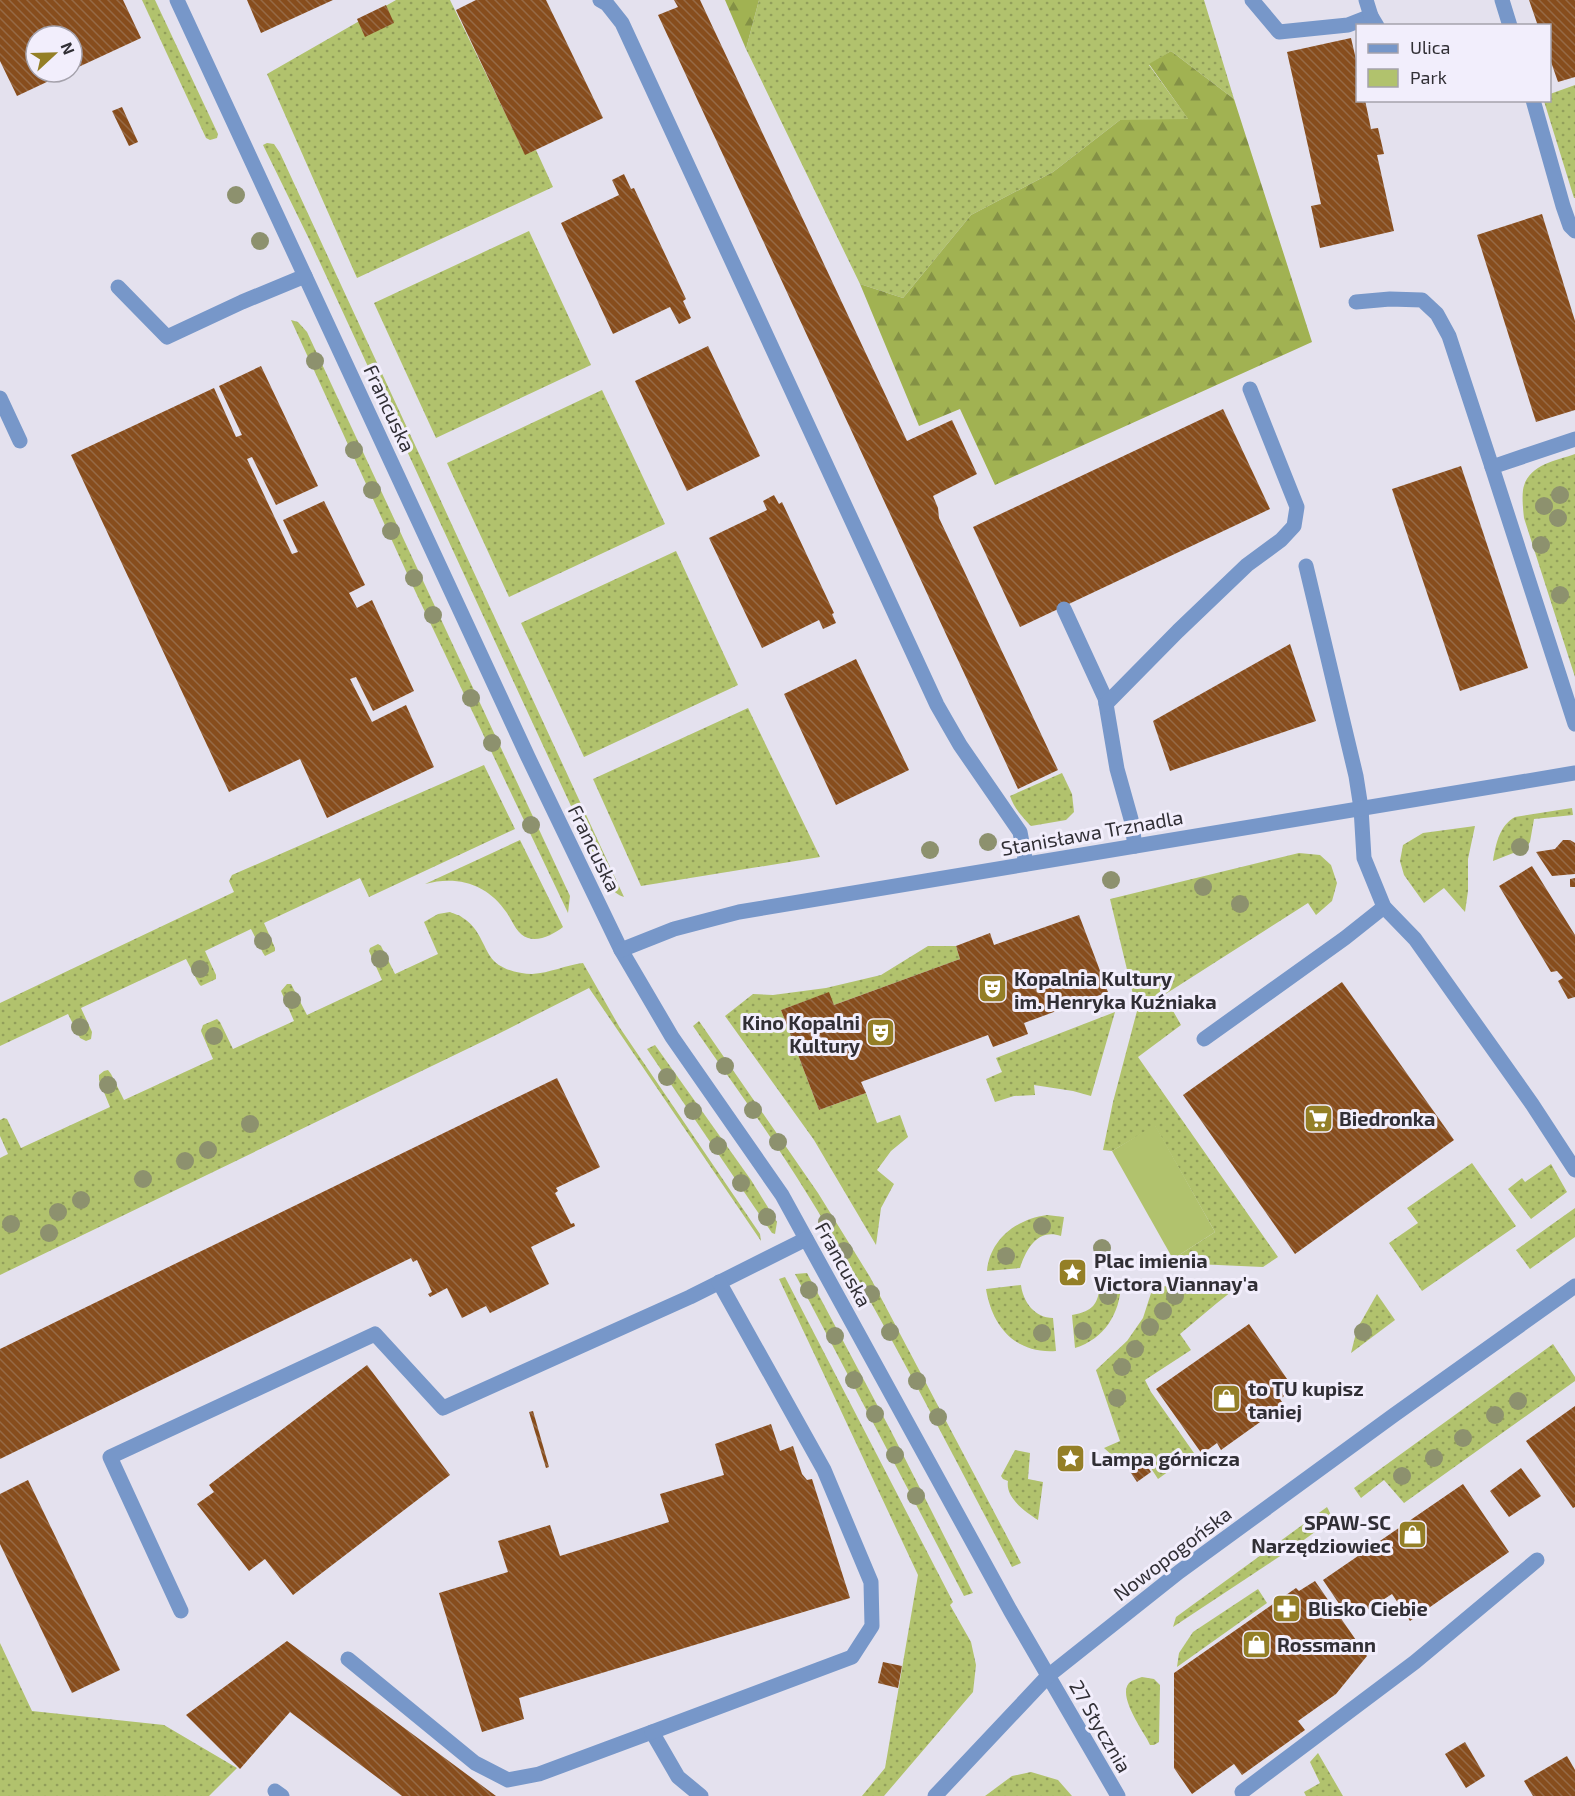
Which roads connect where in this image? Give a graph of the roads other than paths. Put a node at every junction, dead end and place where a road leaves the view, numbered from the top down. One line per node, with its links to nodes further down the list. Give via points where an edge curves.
1 (177, 0): 10 (street, Francuska)
2 (600, 0): 25 (street, via 622,22 937,705 1020,832)
3 (1252, 0): 6 (street, via 1279,32)
4 (1366, 0): 6 (street)
5 (1502, 0): 7 (street)
6 (1374, 21)
7 (1509, 24)
8 (1534, 102): 9 (street, via 1563,206)
9 (1575, 231)
10 (305, 276): 11 (street, via 167,337); 27 (street, Francuska)
11 (117, 287)
12 (1356, 302): 17 (street, via 1422,300 1437,314 1449,336)
13 (1250, 389): 20 (street, via 1297,507 1294,526 1247,565)
14 (0, 398): 16 (street)
15 (1575, 439): 17 (street)
16 (20, 441)
17 (1492, 467): 21 (street)
18 (1306, 566): 23 (street)
19 (1064, 609): 20 (street)
20 (1106, 704): 24 (street)
21 (1575, 724)
22 (1575, 773): 23 (street, Stanisława Trznadla)
23 (1361, 808): 24 (street, Stanisława Trznadla); 26 (street, via 1364,858)
24 (1135, 846): 25 (street, Stanisława Trznadla)
25 (1026, 864): 27 (street, Stanisława Trznadla, via 739,912 674,929)
26 (1384, 907): 28 (street); 29 (street, via 1415,939)
27 (621, 950): 30 (street, Francuska, via 672,1037 782,1195)
28 (1204, 1039)
29 (1575, 1170)
30 (806, 1239): 31 (street); 36 (street, Francuska)
31 (719, 1282): 34 (street, via 443,1408 375,1334 110,1457); 37 (street, via 824,1470 871,1582 872,1626 852,1656)
32 (1575, 1286): 36 (street, Nowopogońska, via 1179,1572)
33 (1537, 1560): 38 (street, via 1415,1662)
34 (181, 1611)
35 (348, 1659): 37 (street, via 475,1763 508,1780 539,1774)
36 (1048, 1676): 40 (street, Nowopogońska); 41 (street, 27 Stycznia)
37 (652, 1732): 39 (street, via 678,1777)
38 (1239, 1795)
39 (701, 1796)
40 (935, 1796)
41 (1118, 1796)

